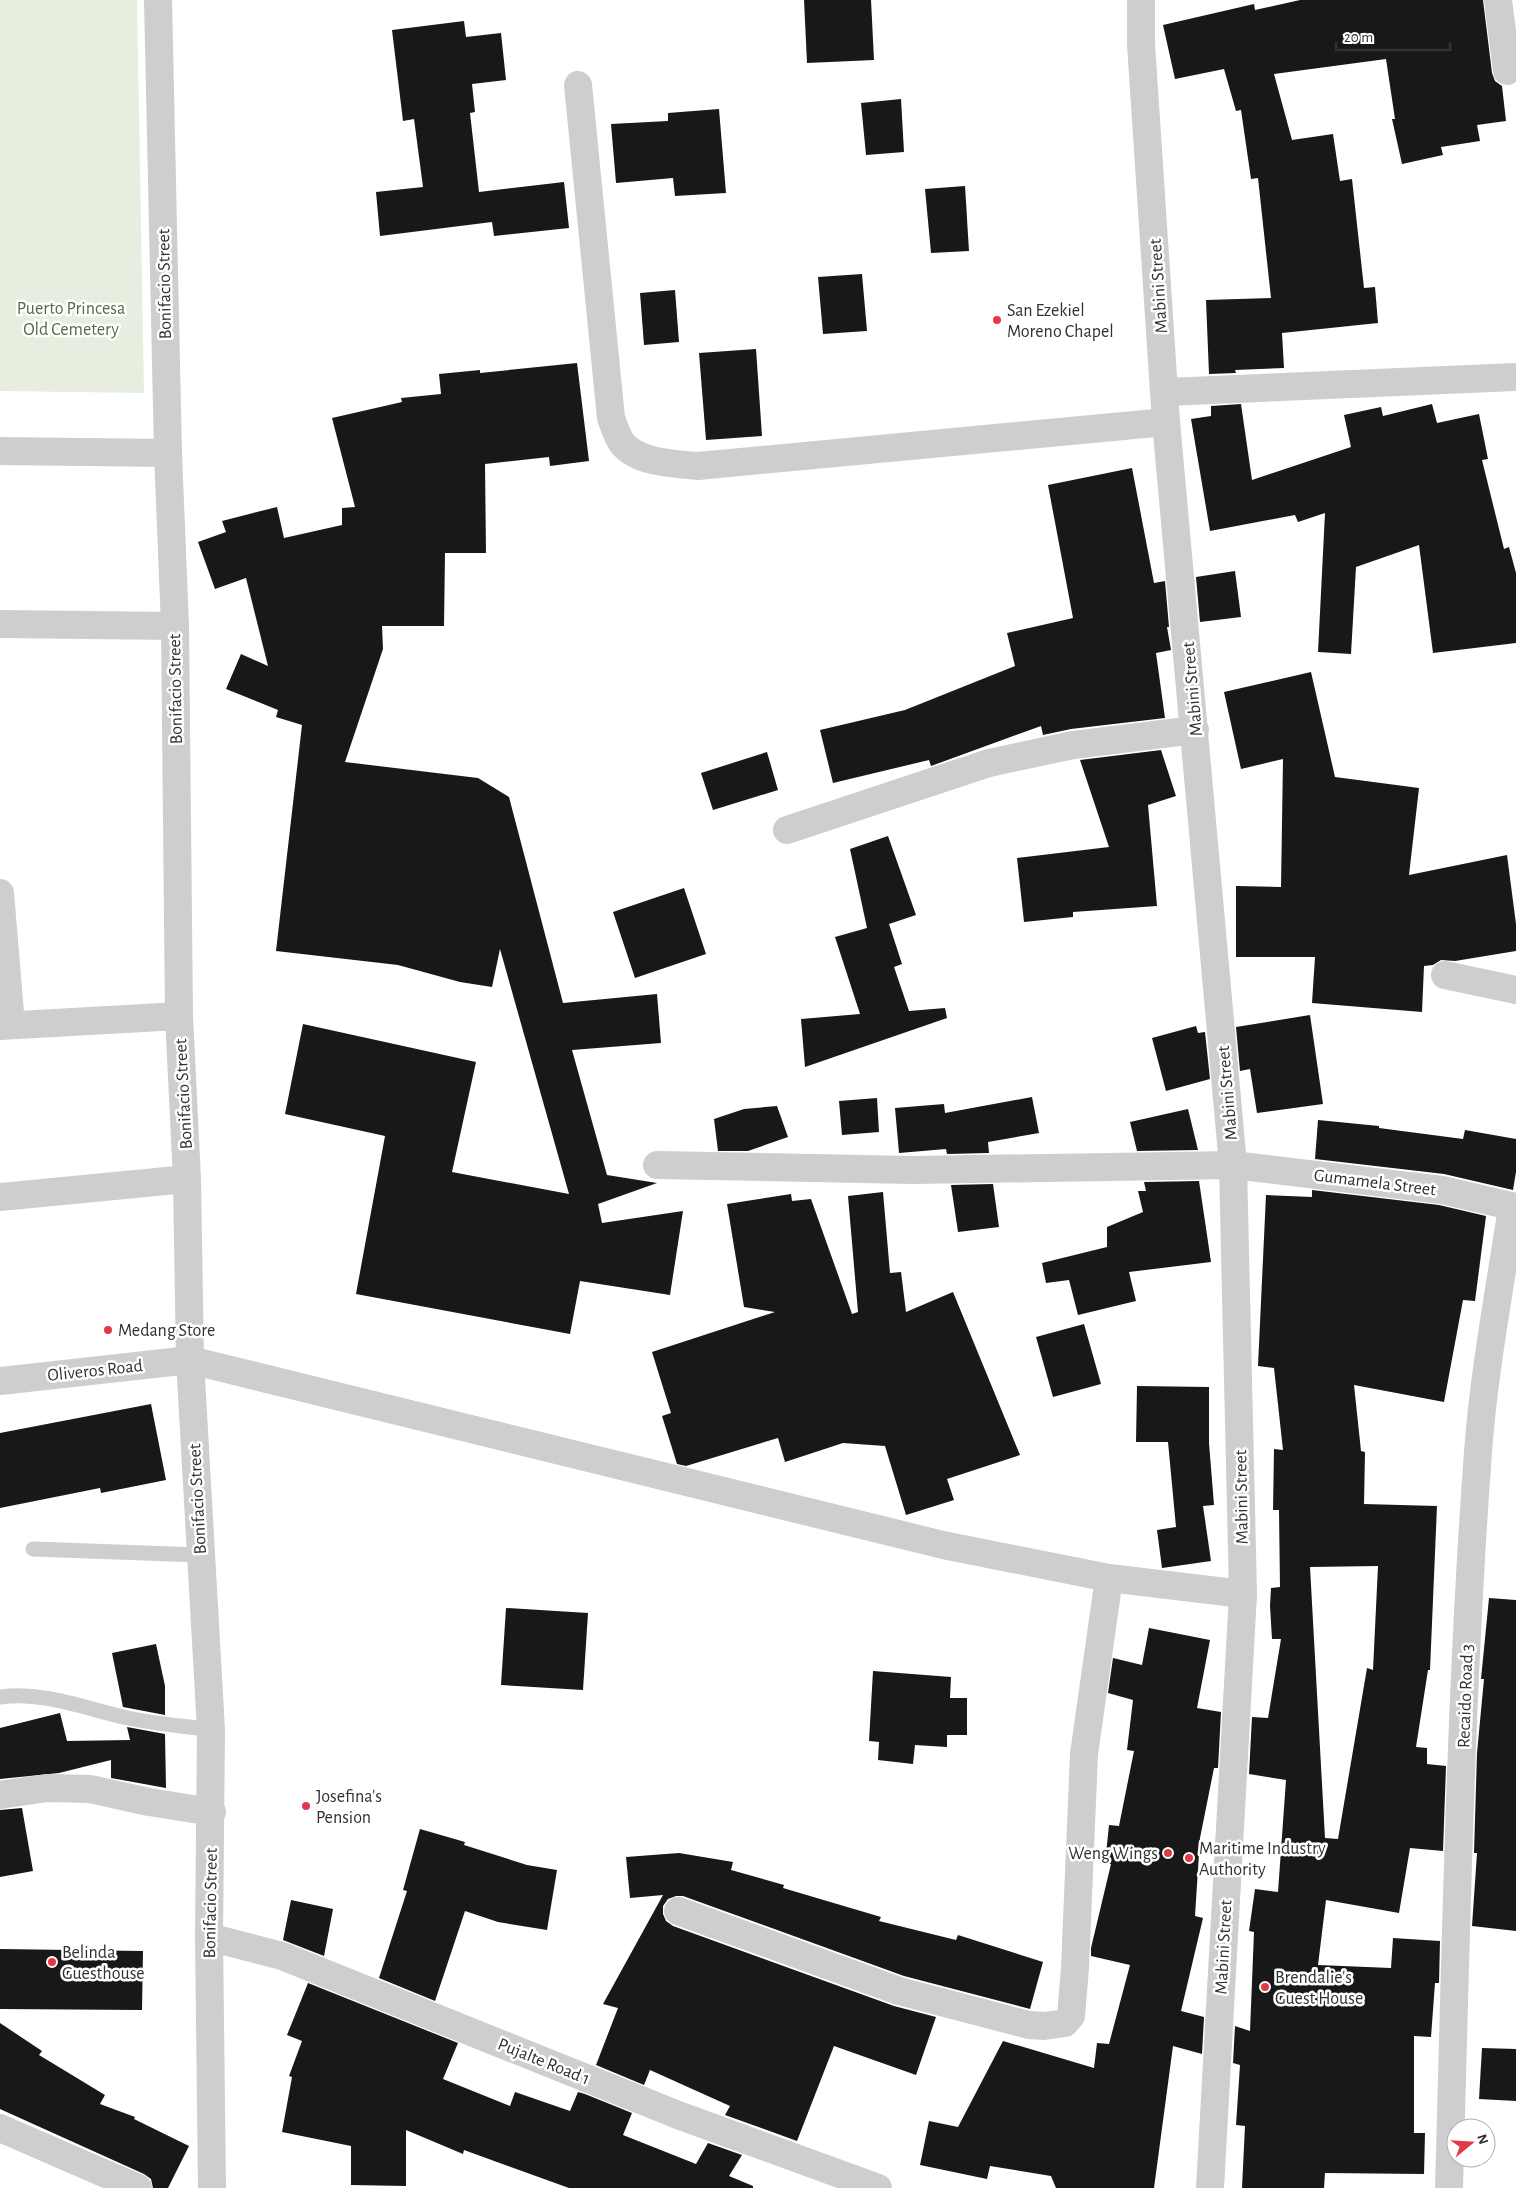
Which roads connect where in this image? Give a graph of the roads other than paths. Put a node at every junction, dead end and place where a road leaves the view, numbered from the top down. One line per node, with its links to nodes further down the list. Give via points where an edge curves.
1 (158, 0): 10 (street, Bonifacio Street)
2 (1141, 0): 7 (street, Mabini Street)
3 (1498, 0): 4 (street)
4 (1507, 71)
5 (578, 85): 8 (street, via 611,418 622,444 644,458 698,466)
6 (1516, 376): 7 (street)
7 (1166, 392): 8 (street, Mabini Street)
8 (1166, 422): 13 (street, Mabini Street)
9 (0, 451): 10 (street)
10 (168, 453): 12 (street, Bonifacio Street)
11 (0, 624): 12 (street)
12 (175, 626): 18 (street, Bonifacio Street)
13 (1195, 730): 14 (street, via 1073,745 989,763); 21 (street, Mabini Street)
14 (787, 830)
15 (0, 893): 19 (street)
16 (1445, 975): 17 (street)
17 (1512, 990)
18 (180, 1016): 19 (street); 22 (street, Bonifacio Street)
19 (6, 1026)
20 (657, 1165): 21 (street, Gumamela Street, via 913,1170)
21 (1234, 1165): 24 (street, Gumamela Street, via 1442,1190); 30 (street, Mabini Street)
22 (187, 1178): 23 (street); 25 (street, Bonifacio Street)
23 (0, 1197)
24 (1514, 1207): 42 (street, Recaido Road 3, via 1478,1450 1460,1802)
25 (190, 1360): 26 (street, Oliveros Road); 28 (street, Bonifacio Street); 29 (street, Oliveros Road, via 943,1545)
26 (0, 1380)
27 (33, 1549): 28 (lane)
28 (200, 1555): 32 (street, Bonifacio Street)
29 (1109, 1578): 30 (street, Oliveros Road); 35 (street, via 1084,1754 1075,1968 1071,2016 1065,2023 1029,2025 899,1991)
30 (1243, 1594): 41 (street, Mabini Street)
31 (0, 1697): 32 (lane, via 66,1701 130,1719)
32 (211, 1730): 34 (street, Bonifacio Street)
33 (0, 1795): 34 (street, via 47,1788 90,1789)
34 (212, 1812): 36 (street, Bonifacio Street)
35 (678, 1911)
36 (209, 1937): 39 (street, Bonifacio Street); 40 (street, Pujalte Road 1, via 282,1956 678,2114)
37 (0, 2128): 38 (street)
38 (138, 2188)
39 (212, 2188)
40 (878, 2188)
41 (1210, 2188)
42 (1450, 2188)

